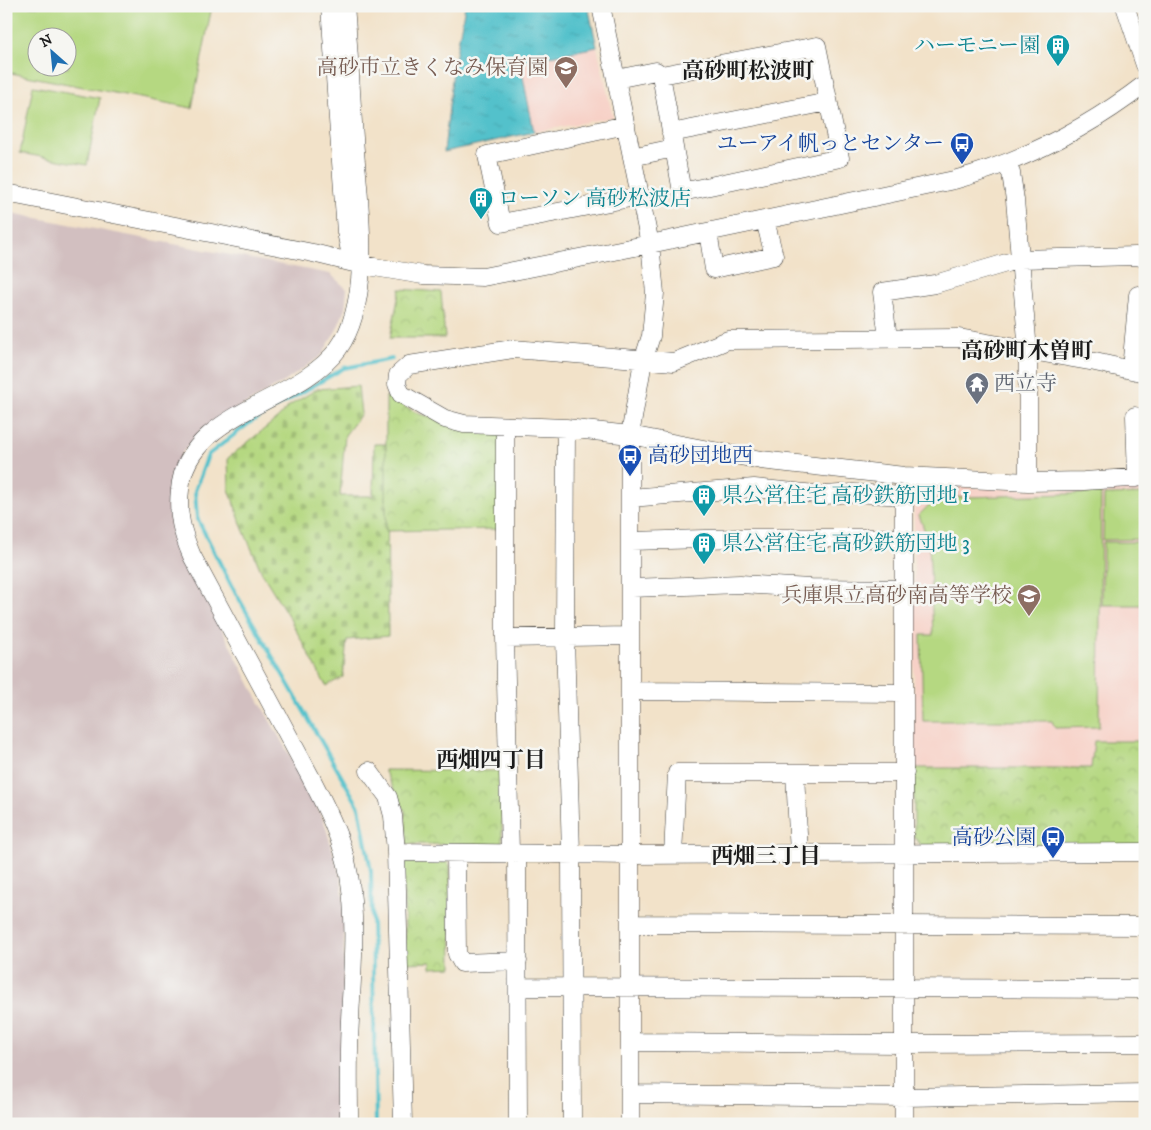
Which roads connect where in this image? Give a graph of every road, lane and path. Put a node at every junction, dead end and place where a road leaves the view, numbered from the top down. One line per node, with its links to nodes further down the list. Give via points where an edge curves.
1 (330, 6): 22 (street, via 346,232 350,250)
2 (602, 6): 8 (street)
3 (1125, 6): 5 (street)
4 (347, 12): 22 (street)
5 (1138, 19): 6 (street)
6 (1145, 65)
7 (661, 75): 8 (street, via 656,71); 10 (street, via 817,46); 12 (street)
8 (616, 80): 11 (street)
9 (1145, 84): 14 (street, via 1070,133)
10 (828, 102): 12 (street); 12 (street, via 840,158 682,192)
11 (626, 125): 13 (street); 16 (street, via 487,155 501,223)
12 (673, 140): 13 (street)
13 (632, 157): 16 (street)
14 (1005, 164): 17 (street, via 954,180); 21 (street, via 1010,173)
15 (6, 193): 22 (street)
16 (640, 196): 19 (street)
17 (766, 220): 18 (street); 18 (street, via 774,256 714,269)
18 (708, 232): 19 (street)
19 (650, 244): 22 (street, via 483,277 423,275); 26 (street, via 655,293 651,336)
20 (1145, 258): 21 (street)
21 (1020, 259): 24 (street, via 935,284 882,292); 25 (street)
22 (362, 265): 75 (street, via 354,315 338,350 324,366 243,413 204,441 186,465 179,498 183,537 328,811 341,844 354,914)
23 (1140, 305): 27 (street)
24 (888, 338): 25 (street, via 960,338); 26 (street, via 728,340 674,362)
25 (1028, 351): 27 (street); 35 (street)
26 (643, 361): 29 (street, via 513,349 409,365 398,375 401,394 445,419 464,424); 31 (street)
27 (1138, 371)
28 (1139, 423): 34 (street)
29 (505, 426): 30 (street); 45 (street)
30 (566, 428): 31 (street); 44 (street)
31 (630, 435): 32 (street, via 761,460); 38 (street)
32 (854, 470): 33 (street); 36 (street)
33 (904, 476): 35 (street); 37 (street)
34 (1141, 478): 35 (street)
35 (1028, 482)
36 (853, 493): 37 (street); 38 (street, via 826,495 754,488)
37 (904, 496): 39 (street)
38 (630, 498): 40 (street)
39 (904, 538): 40 (street); 42 (street)
40 (630, 541): 41 (street)
41 (630, 588): 42 (street, via 740,584); 43 (street)
42 (904, 589): 47 (street)
43 (630, 636): 44 (street); 46 (street)
44 (565, 637): 45 (street); 55 (street)
45 (505, 638): 54 (street)
46 (630, 691): 47 (street); 58 (street)
47 (904, 693): 50 (street)
48 (369, 771): 51 (street, via 388,797)
49 (795, 773): 50 (street); 56 (street); 59 (street, via 677,773)
50 (905, 773): 57 (street)
51 (396, 852): 53 (street); 76 (street)
52 (1145, 852): 57 (street)
53 (456, 853): 54 (street); 63 (street, via 457,954 462,962)
54 (514, 853): 55 (street); 63 (street)
55 (572, 854): 58 (street); 65 (street)
56 (799, 854): 57 (street); 59 (street)
57 (905, 854): 61 (street)
58 (630, 855): 59 (street); 60 (street)
59 (673, 855)
60 (630, 924): 61 (street); 66 (street)
61 (904, 925): 62 (street); 67 (street)
62 (1145, 926)
63 (518, 961): 64 (street)
64 (519, 987): 65 (street); 77 (street)
65 (572, 988): 66 (street); 78 (street)
66 (630, 988): 67 (street); 69 (street)
67 (904, 988): 68 (street); 71 (street)
68 (1145, 989)
69 (630, 1042): 71 (street); 73 (street)
70 (1145, 1043): 71 (street)
71 (904, 1044): 74 (street)
72 (1145, 1093): 74 (street)
73 (630, 1094): 74 (street); 79 (street)
74 (904, 1097): 80 (street)
75 (349, 1124)
76 (403, 1124)
77 (518, 1124)
78 (572, 1124)
79 (630, 1124)
80 (904, 1124)

